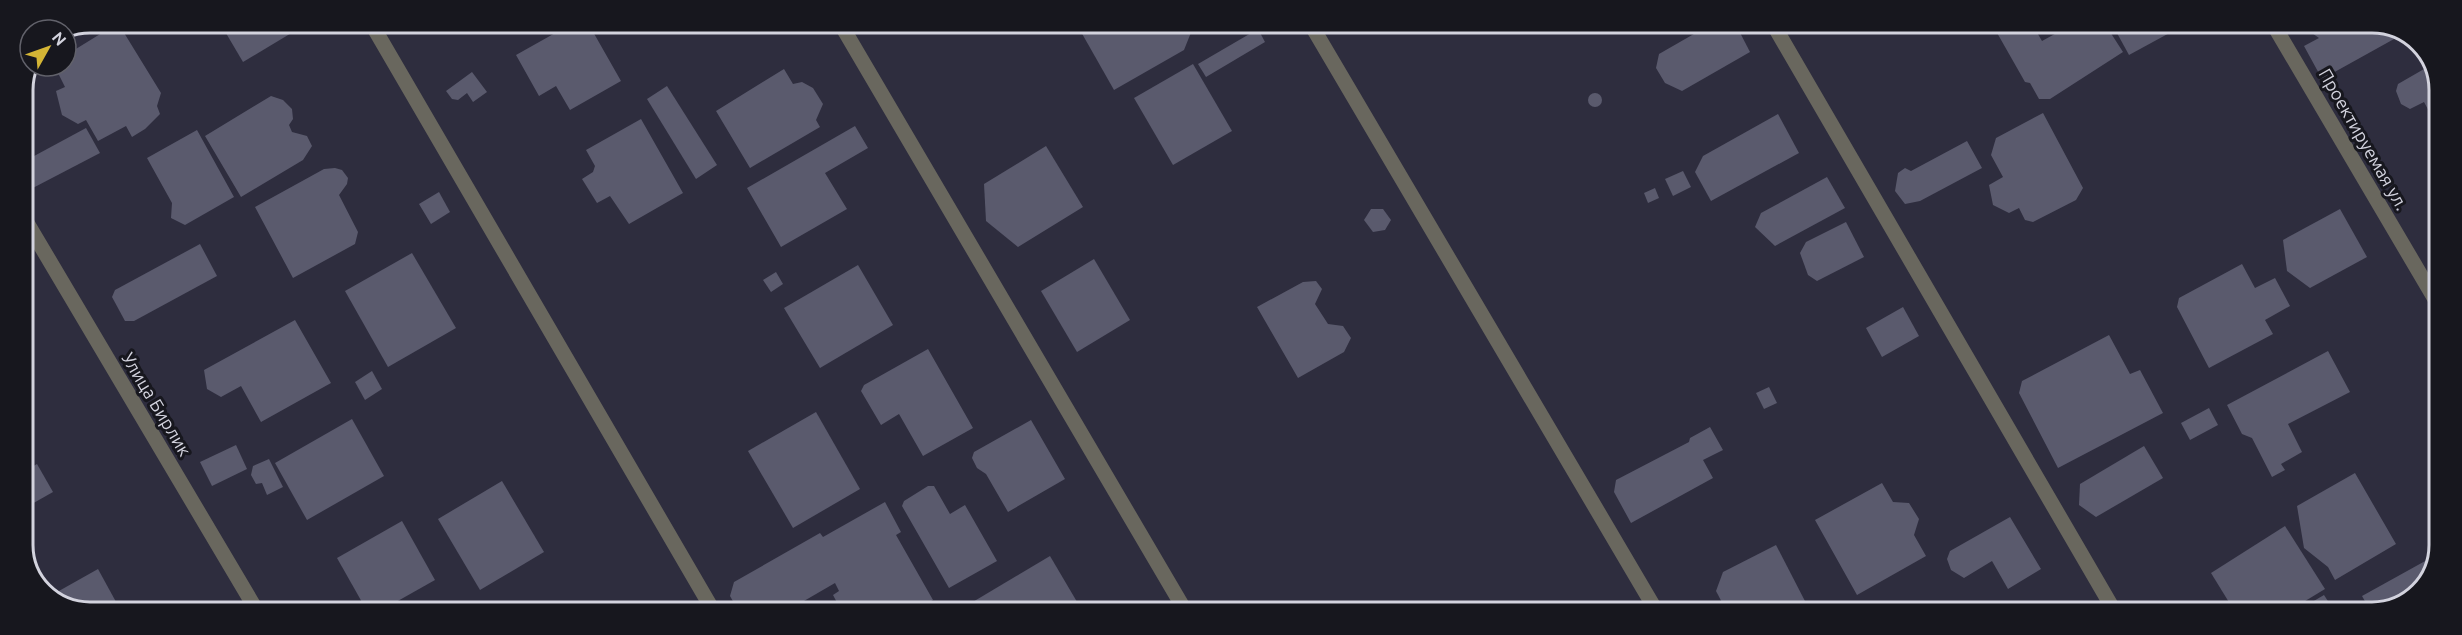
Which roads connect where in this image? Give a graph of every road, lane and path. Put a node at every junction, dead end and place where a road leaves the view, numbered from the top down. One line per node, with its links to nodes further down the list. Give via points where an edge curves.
1 (377, 33): 9 (street)
2 (846, 33): 10 (street)
3 (1316, 33): 11 (street)
4 (1778, 33): 12 (street)
5 (2278, 33): 7 (street, Проектируемая ул.)
6 (33, 233): 8 (street, Улица Бирлик)
7 (2429, 289)
8 (252, 602)
9 (708, 602)
10 (1180, 602)
11 (1651, 602)
12 (2109, 602)

